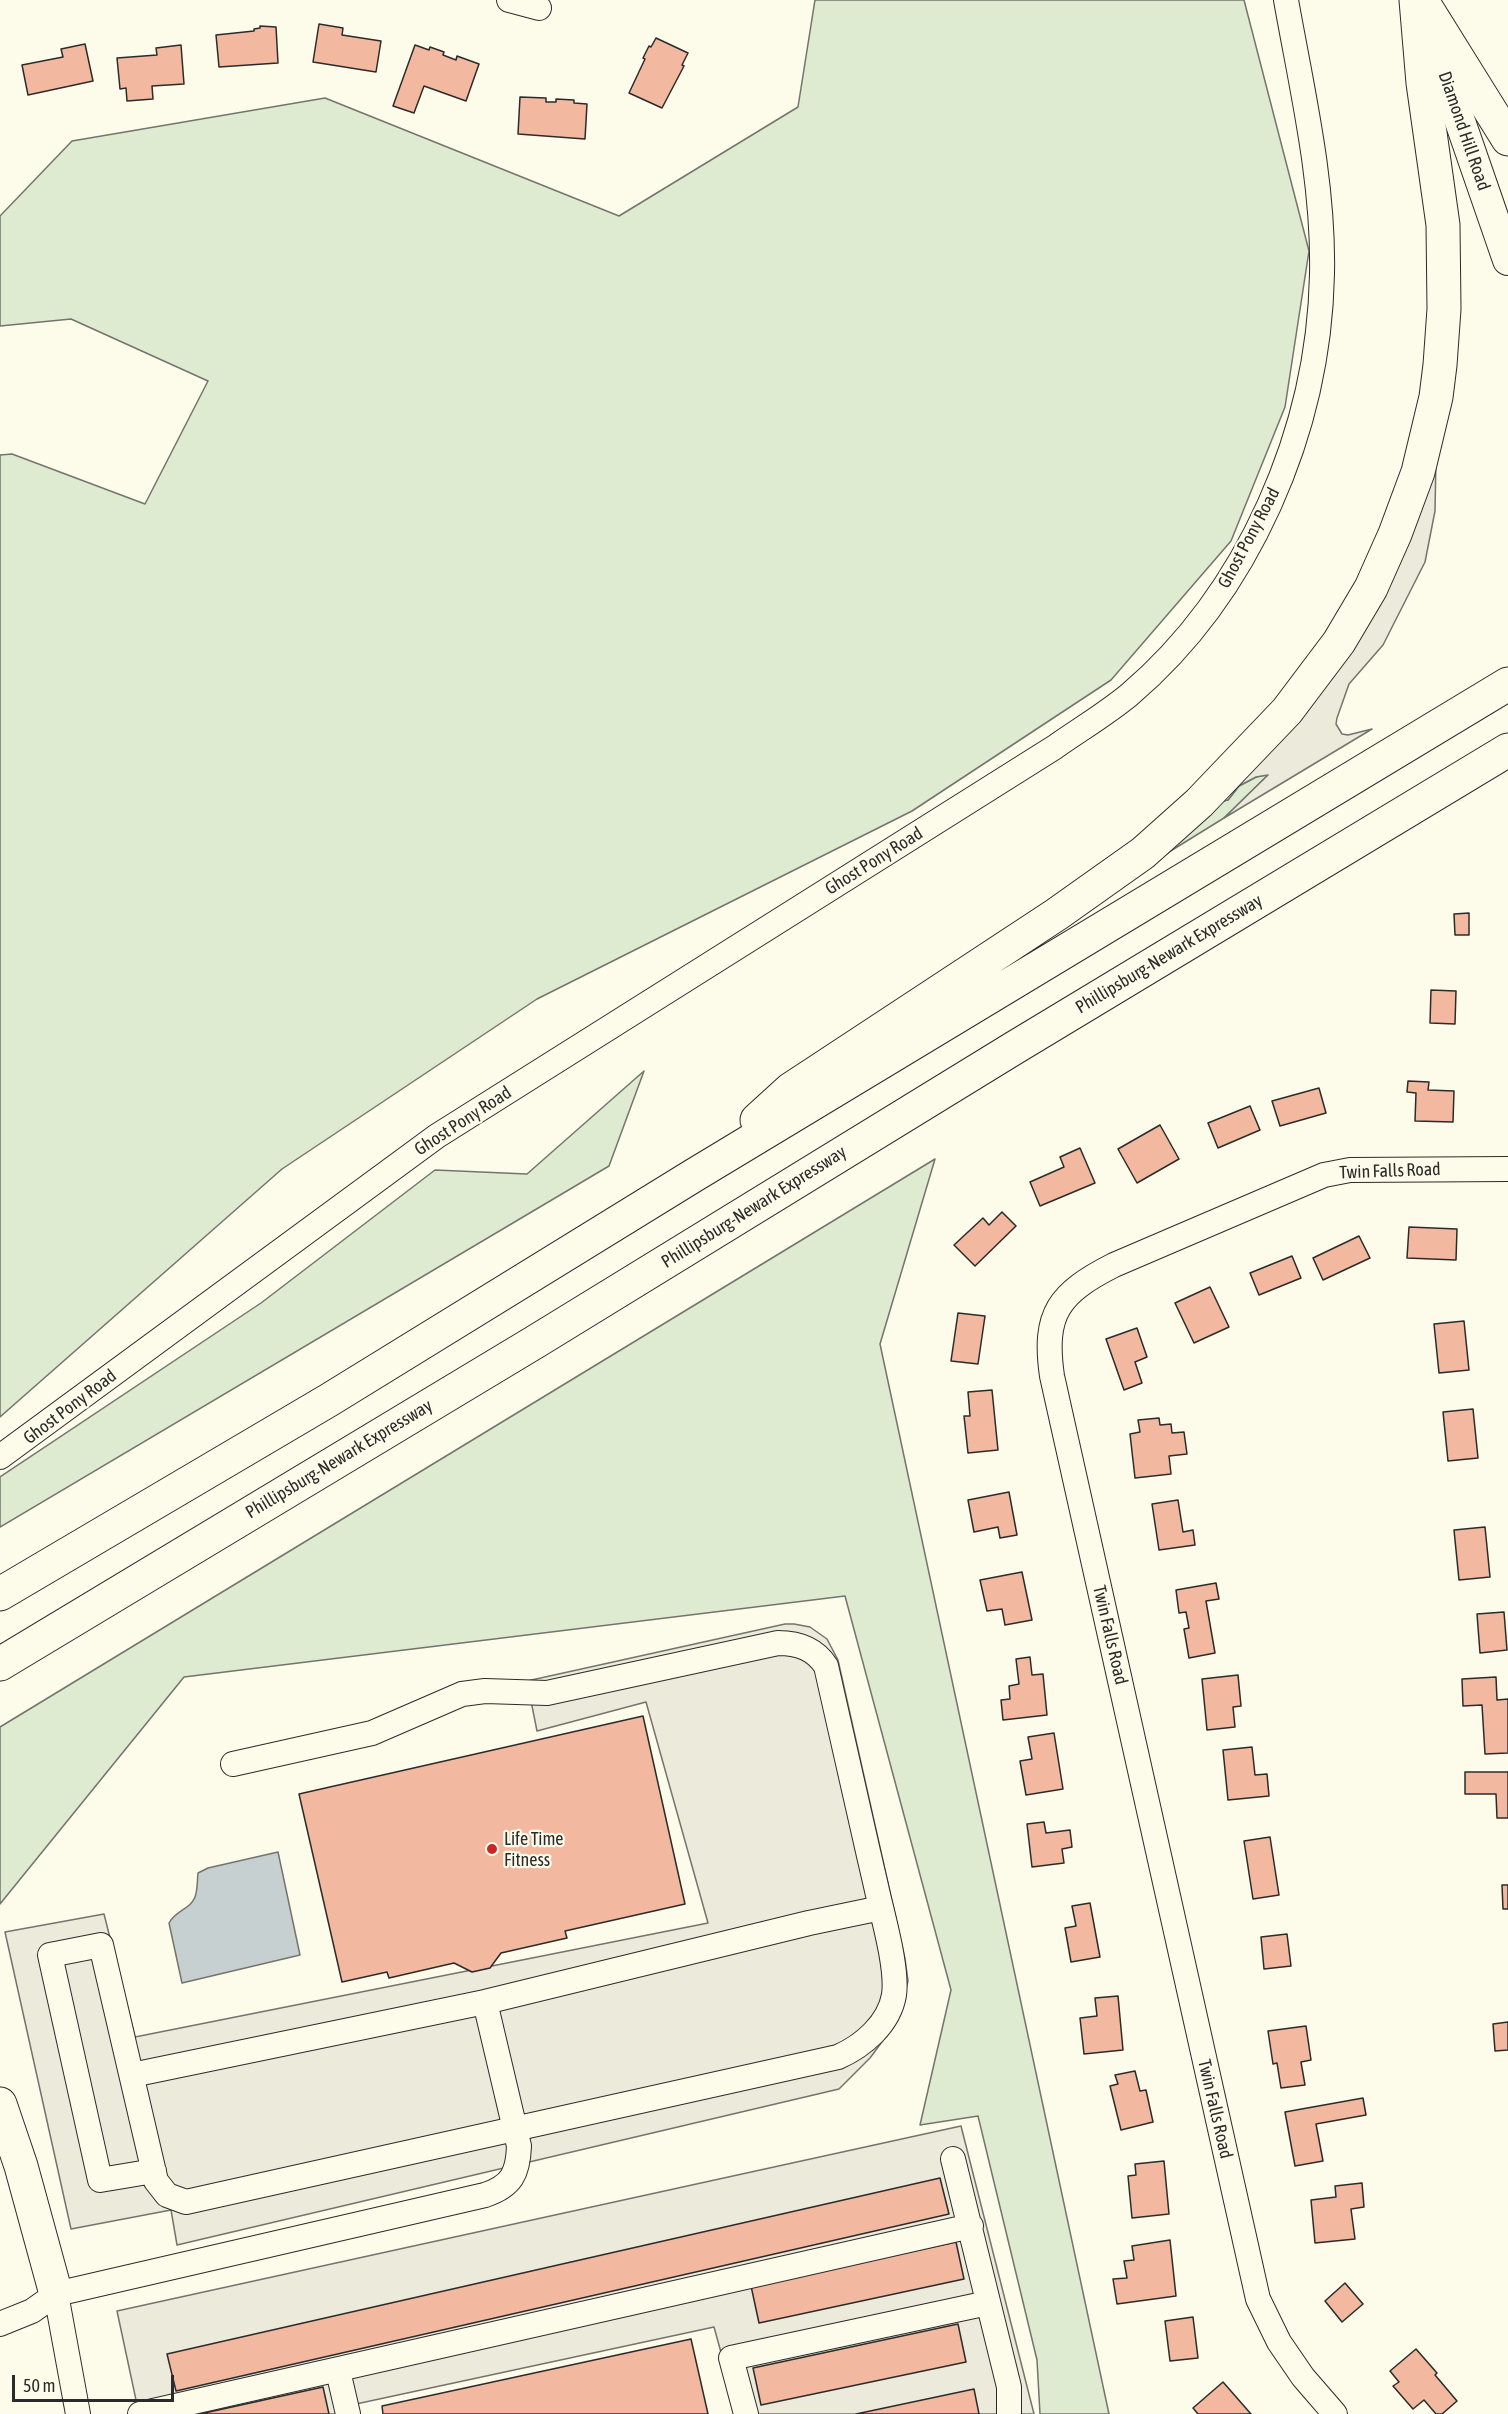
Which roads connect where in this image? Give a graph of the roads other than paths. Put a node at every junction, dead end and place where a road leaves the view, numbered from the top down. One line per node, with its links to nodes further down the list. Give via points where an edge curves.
1 (509, 0): 4 (street)
2 (1286, 0): 11 (street, Ghost Pony Road, via 1311,140 1319,213 1322,273 1310,380 1292,449 1270,504 1236,568 1171,653 1128,695 1055,747 437,1136)
3 (1422, 3): 5 (highway); 6 (main road, Diamond Hill Road); 10 (highway, via 1423,83 1443,225 1440,365 1429,427 1407,502 1371,588 1339,642 1287,711 1199,803 1143,853 791,1089)
4 (539, 8)
5 (1508, 140)
6 (1508, 260)
7 (1508, 684): 10 (highway)
8 (1508, 750): 13 (highway, Phillipsburg-Newark Expressway)
9 (1508, 1169): 32 (street, Twin Falls Road, via 1350,1170 1324,1175 1084,1280 1067,1295 1050,1331 1048,1354 1052,1376 1258,2299 1279,2342)
10 (696, 1174): 12 (highway, via 329,1400)
11 (0, 1457)
12 (0, 1594)
13 (0, 1664)
14 (234, 1764): 15 (street, via 372,1733 462,1694 547,1693 778,1643 802,1646 813,1651 826,1666)
15 (881, 1908): 16 (street); 19 (street, via 894,1995 875,2031 853,2051)
16 (485, 2002): 17 (street); 19 (street)
17 (132, 2075): 21 (street); 21 (street, via 101,1946 50,1955 100,2180)
18 (0, 2104): 23 (highway)
19 (517, 2130): 21 (street, via 198,2201 186,2202 167,2195 160,2189); 23 (street, via 519,2160 515,2173 497,2191)
20 (953, 2159): 22 (street)
21 (154, 2171)
22 (971, 2226): 24 (street); 26 (street)
23 (56, 2294): 25 (street, via 32,2311); 27 (street)
24 (988, 2303): 30 (street, via 731,2358); 31 (street, via 1009,2387)
25 (0, 2324)
26 (338, 2371): 28 (street); 29 (street)
27 (78, 2414)
28 (140, 2414)
29 (348, 2414)
30 (746, 2414)
31 (1009, 2414)
32 (1335, 2414)

